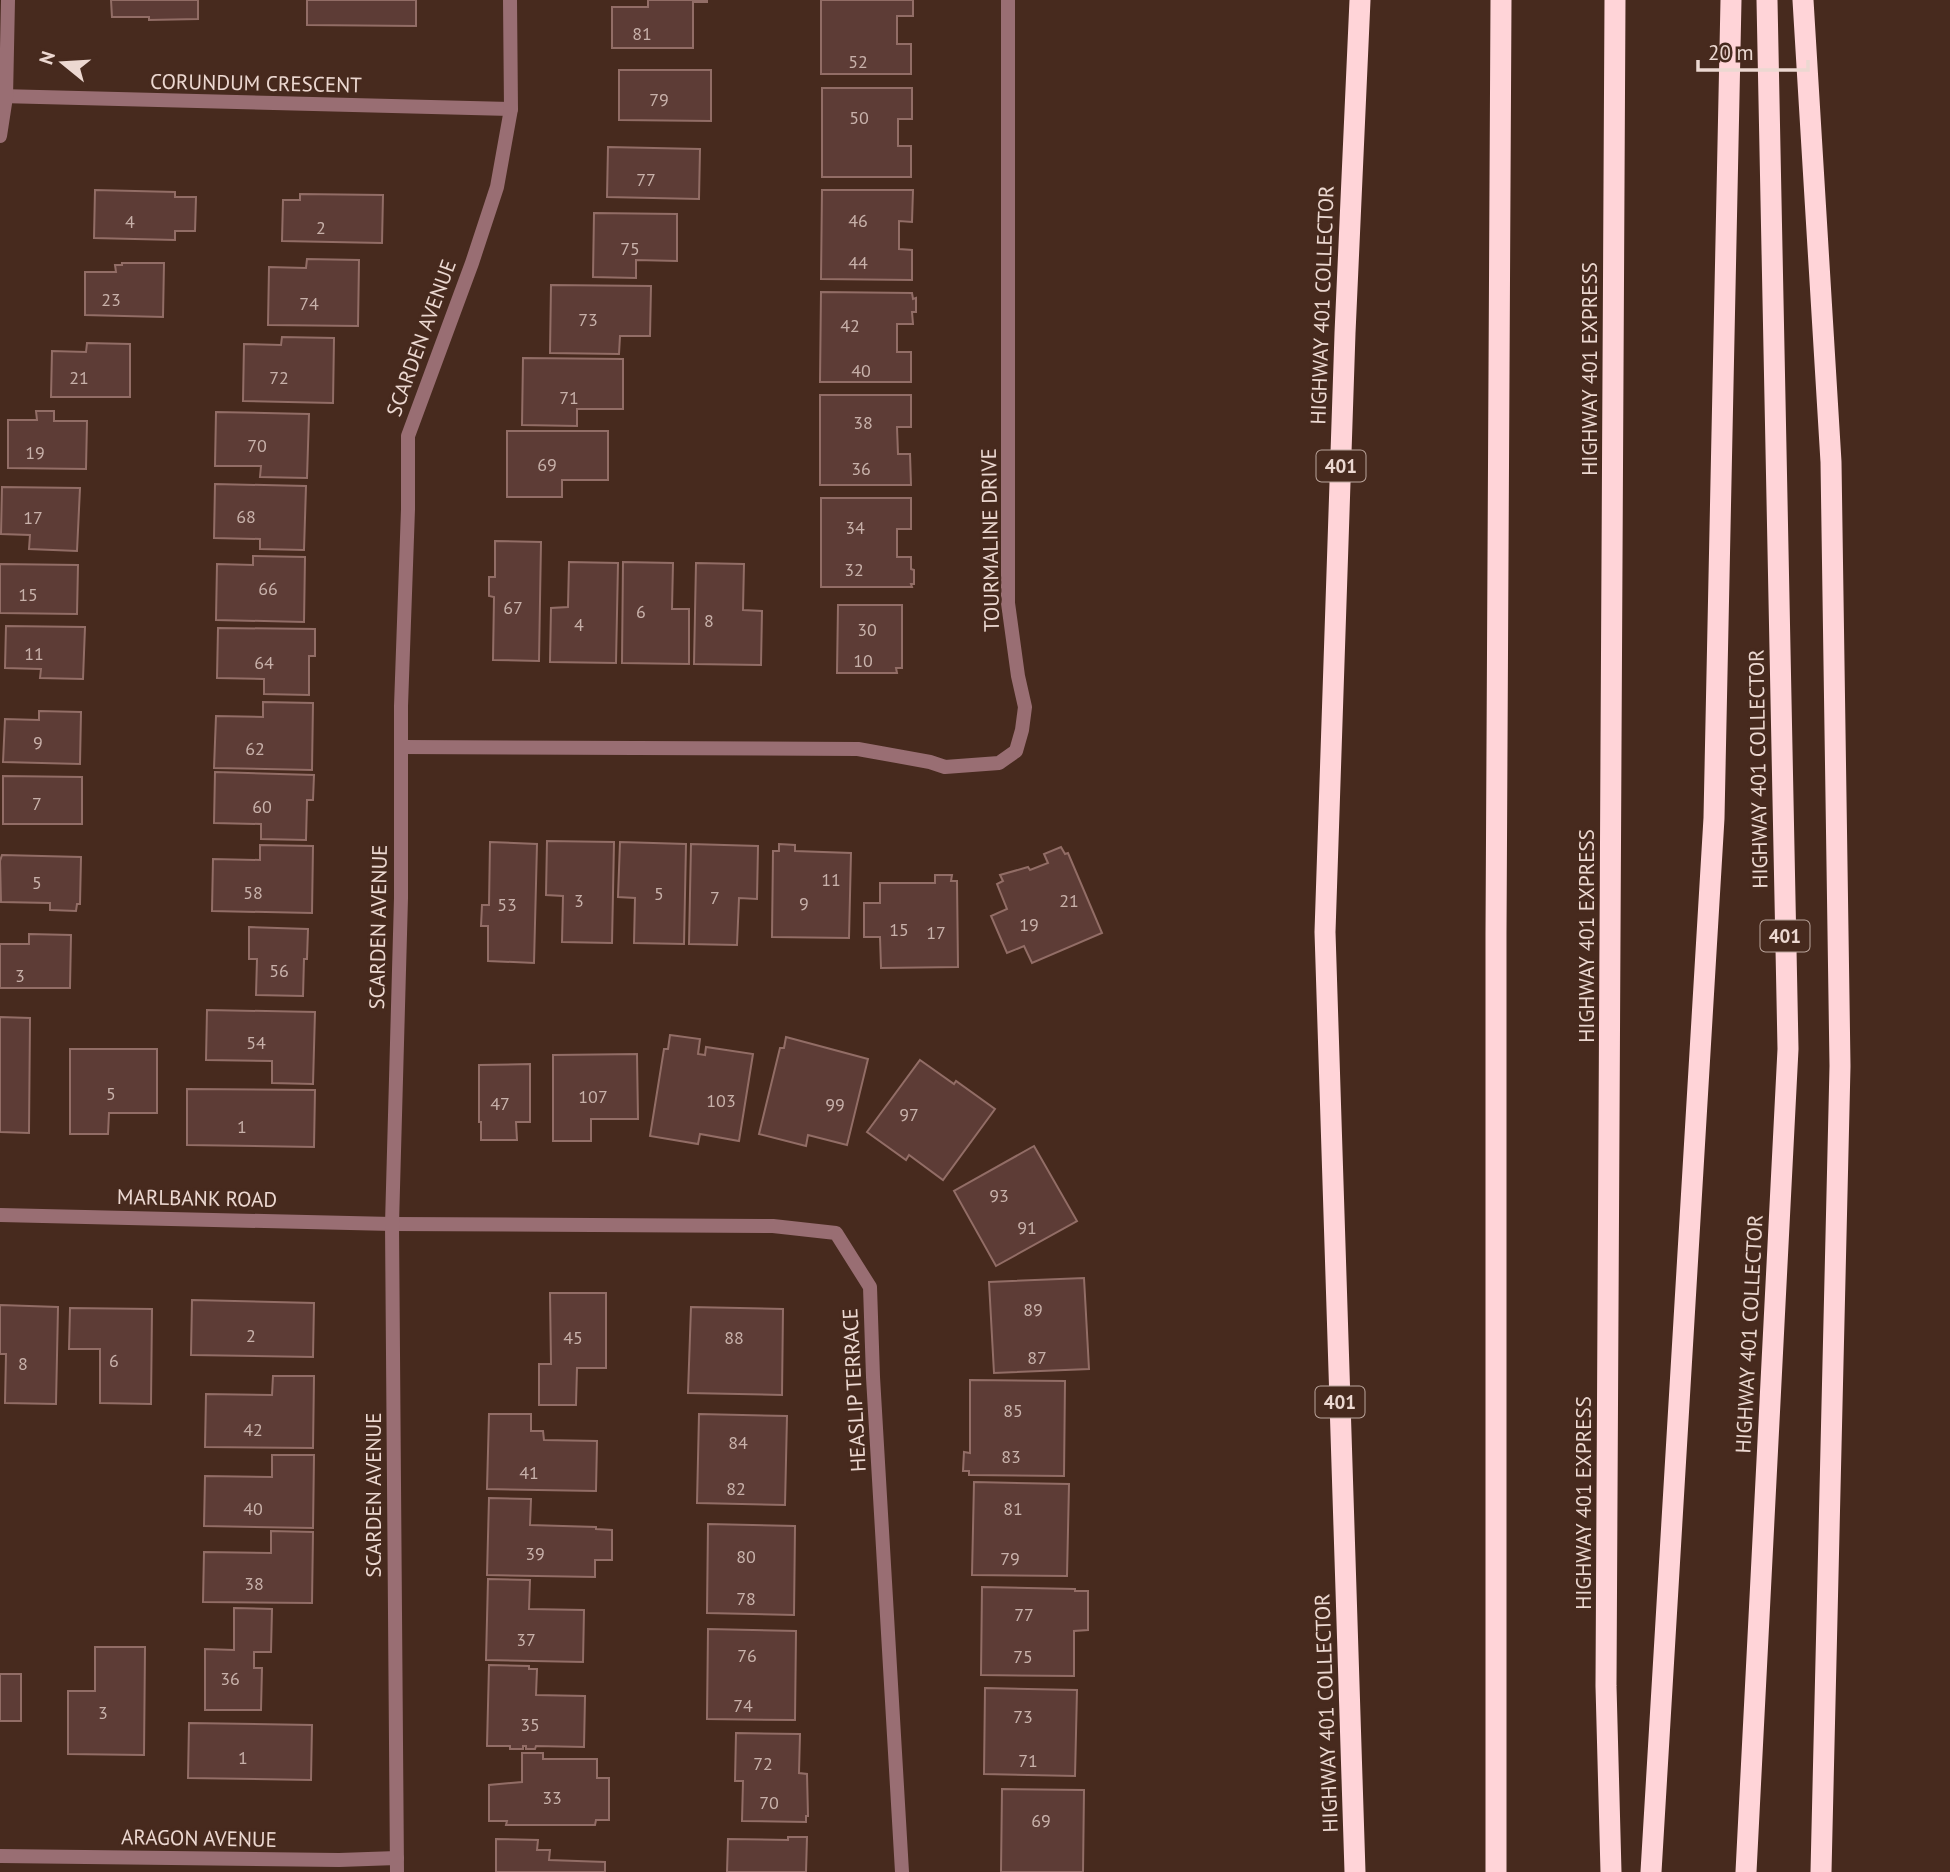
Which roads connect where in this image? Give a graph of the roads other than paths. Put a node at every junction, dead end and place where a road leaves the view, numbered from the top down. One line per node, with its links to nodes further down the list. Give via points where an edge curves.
1 (8, 0): 10 (street)
2 (510, 0): 11 (street, SCARDEN AVENUE)
3 (1008, 0): 13 (street, TOURMALINE DRIVE, via 1009,603 1025,707 1016,751 999,763 945,767 858,749)
4 (1360, 0): 19 (highway, HIGHWAY 401 COLLECTOR / 401, via 1325,932)
5 (1502, 0): 20 (highway)
6 (1615, 0): 21 (highway, HIGHWAY 401 EXPRESS, via 1606,1662)
7 (1731, 0): 22 (highway, via 1714,818)
8 (1767, 0): 23 (highway, HIGHWAY 401 COLLECTOR / 401, via 1788,1049)
9 (1802, 0): 24 (highway, via 1830,462 1840,1066)
10 (3, 96): 11 (street, CORUNDUM CRESCENT); 12 (street)
11 (512, 109): 13 (street, SCARDEN AVENUE, via 497,187 408,436)
12 (0, 136)
13 (402, 747): 15 (street, SCARDEN AVENUE)
14 (0, 1215): 15 (street, MARLBANK ROAD)
15 (392, 1224): 17 (street, SCARDEN AVENUE); 18 (street, HEASLIP TERRACE, via 773,1226 836,1233 870,1287)
16 (0, 1856): 17 (street, ARAGON AVENUE, via 339,1860)
17 (397, 1865)
18 (902, 1872)
19 (1355, 1872)
20 (1496, 1872)
21 (1611, 1872)
22 (1651, 1872)
23 (1746, 1872)
24 (1821, 1872)

